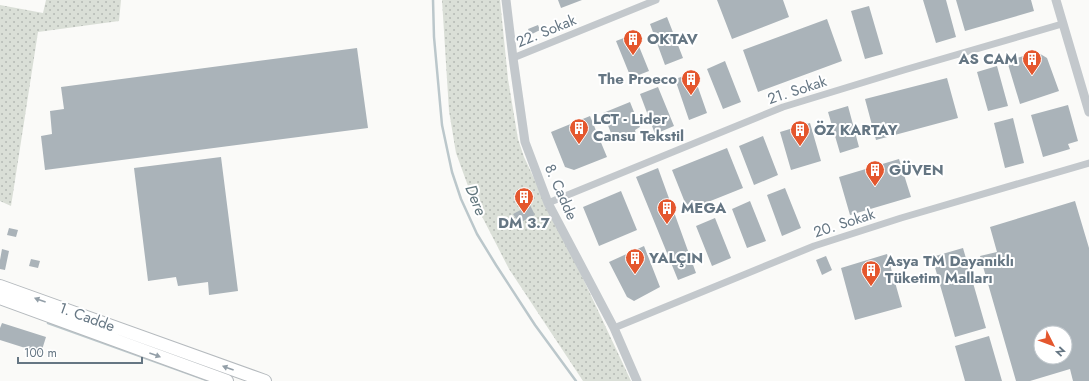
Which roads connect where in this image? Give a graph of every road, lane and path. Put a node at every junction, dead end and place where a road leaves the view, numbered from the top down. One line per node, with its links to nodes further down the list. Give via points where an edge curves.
1 (506, 0): 5 (street, 8. Cadde)
2 (656, 0): 5 (street, 22. Sokak)
3 (1056, 0): 4 (street)
4 (1062, 24): 6 (street); 8 (street, 21. Sokak, via 782,106)
5 (513, 58): 8 (street, 8. Cadde, via 526,142)
6 (1089, 112)
7 (1089, 163): 11 (street, 20. Sokak, via 814,246)
8 (548, 203): 11 (street, 8. Cadde)
9 (0, 286): 13 (main road, 1. Cadde, one-way to 9)
10 (0, 298): 12 (main road, 1. Cadde, one-way to 12)
11 (614, 328): 14 (street, 8. Cadde)
12 (227, 381)
13 (265, 381)
14 (637, 381)

